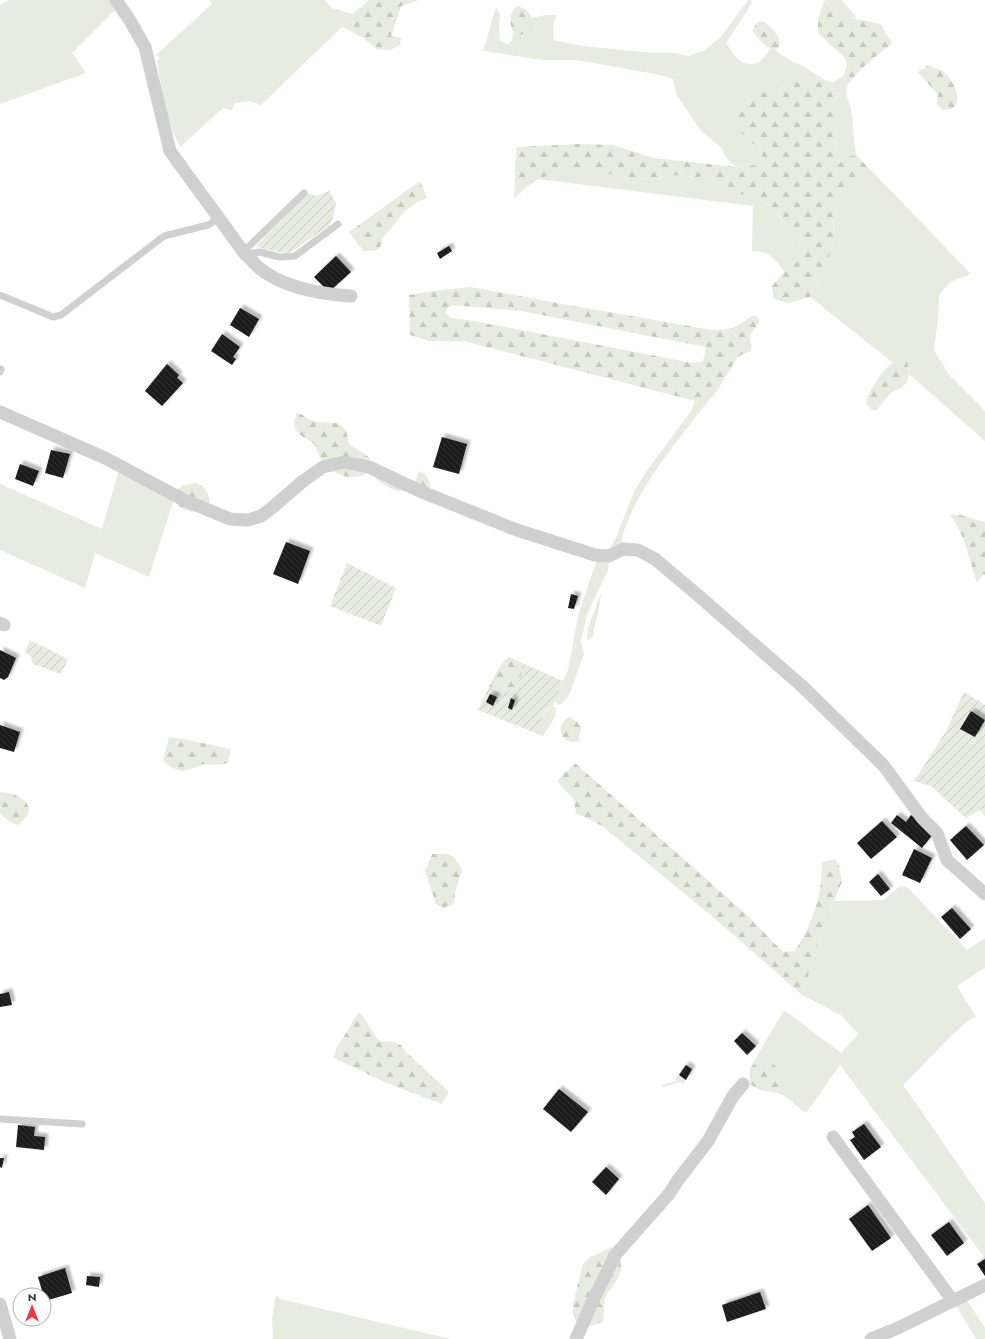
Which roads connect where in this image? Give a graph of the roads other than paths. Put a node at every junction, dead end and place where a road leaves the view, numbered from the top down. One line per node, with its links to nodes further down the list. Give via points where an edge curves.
1 (116, 0): 3 (street, via 145,47 170,152)
2 (304, 193): 5 (lane)
3 (219, 218): 5 (street); 6 (lane, via 208,225 164,236 61,315 53,317)
4 (338, 224): 5 (lane, via 295,256 279,257 260,252)
5 (245, 252): 7 (street, via 259,268 282,281 307,290)
6 (0, 295)
7 (351, 296)
8 (0, 412): 9 (street, via 105,458 184,500 230,519 248,520 261,516 323,467 344,462 369,467 422,492 517,530 595,555 610,556 623,549 638,550 655,559 803,687 884,766 922,818 937,832 947,860)
9 (985, 894)
10 (743, 1084): 18 (street, via 733,1096 708,1141 669,1194 616,1254)
11 (0, 1119): 12 (lane)
12 (82, 1124)
13 (833, 1137): 15 (street)
14 (985, 1285): 15 (street)
15 (953, 1301): 19 (street)
16 (0, 1304): 17 (street)
17 (10, 1339)
18 (576, 1339)
19 (871, 1339)

